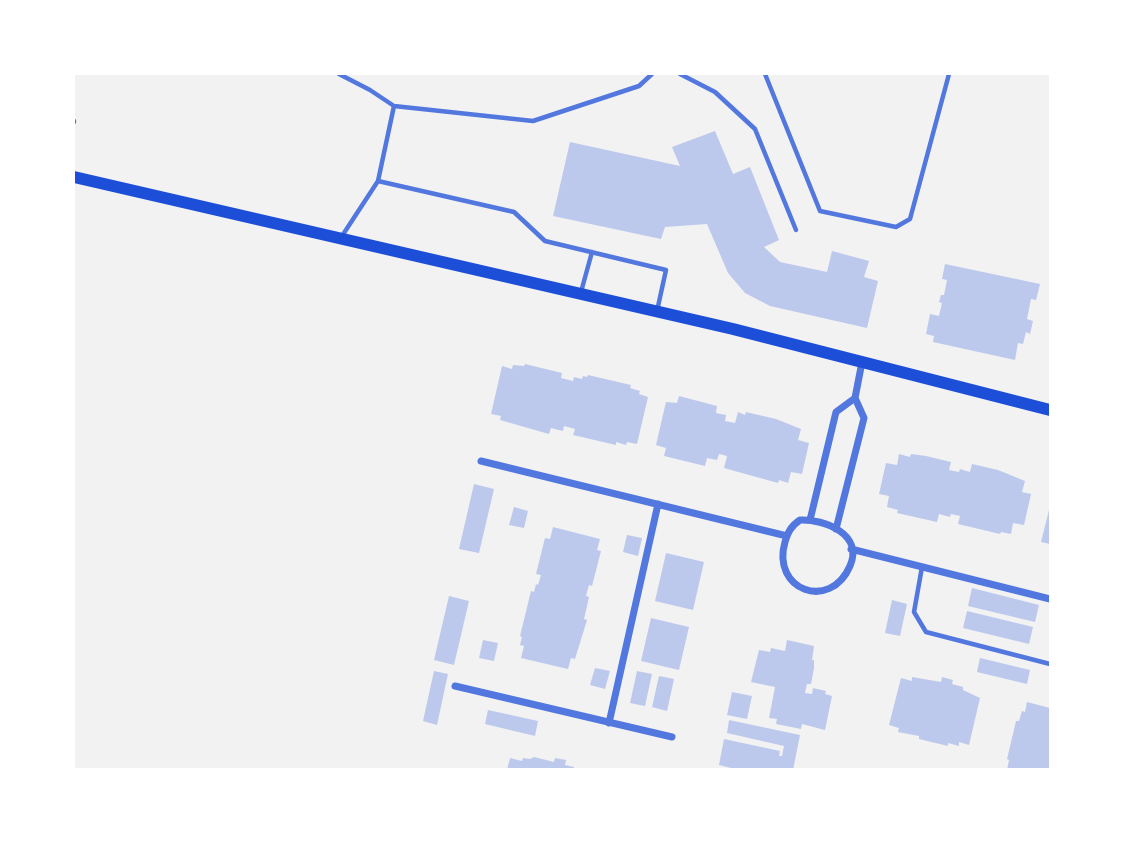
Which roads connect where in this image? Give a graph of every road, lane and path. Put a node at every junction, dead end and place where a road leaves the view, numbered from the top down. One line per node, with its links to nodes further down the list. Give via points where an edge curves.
1 (339, 74): 6 (lane)
2 (652, 74): 6 (lane, via 639,86 533,121)
3 (680, 74): 9 (lane, via 715,92 755,129)
4 (765, 74): 5 (lane, via 820,211 896,227 911,219)
5 (948, 74)
6 (394, 106): 8 (lane)
7 (74, 177): 10 (main road)
8 (378, 181): 10 (lane); 11 (lane, via 514,212 545,240)
9 (796, 230)
10 (340, 239): 12 (main road)
11 (592, 252): 12 (lane); 13 (lane, via 666,270)
12 (581, 294): 13 (main road)
13 (657, 312): 14 (main road)
14 (862, 362): 15 (street); 16 (main road)
15 (855, 398): 19 (street, via 836,412); 20 (street, via 864,418)
16 (1051, 410)
17 (481, 461): 18 (street)
18 (658, 504): 21 (street); 27 (street)
19 (810, 520): 20 (street); 21 (street, via 792,525)
20 (836, 529): 22 (street, via 844,533)
21 (787, 536): 22 (street, via 785,573 809,591 836,586 849,568)
22 (851, 549): 23 (street)
23 (922, 567): 24 (street); 25 (lane, via 914,612 926,632)
24 (1051, 599)
25 (1051, 664)
26 (455, 686): 27 (street)
27 (609, 723): 28 (street)
28 (672, 737)

